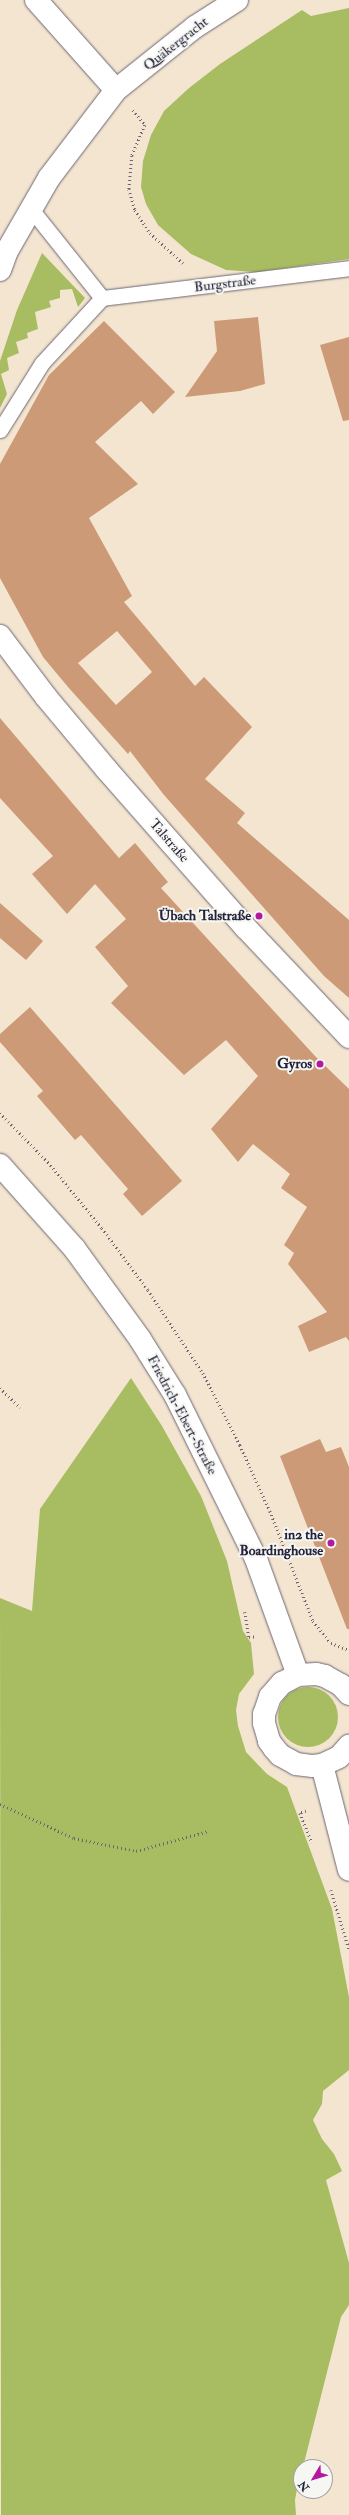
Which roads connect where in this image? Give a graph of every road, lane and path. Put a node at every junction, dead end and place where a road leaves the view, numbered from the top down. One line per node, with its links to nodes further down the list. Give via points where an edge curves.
1 (36, 0): 3 (street)
2 (237, 0): 3 (street, Quäkergracht, via 195,27)
3 (116, 90): 4 (street, via 49,178); 5 (path, via 145,125 132,156 129,189 135,210 150,233 167,251 184,265)
4 (31, 209): 7 (street, via 7,251); 8 (lane)
5 (192, 266)
6 (349, 268): 8 (lane, Burgstraße)
7 (0, 270)
8 (102, 298): 9 (lane, via 42,363)
9 (0, 430)
10 (0, 636): 11 (street, Talstraße, via 46,697 107,770 240,922)
11 (349, 1037)
12 (0, 1165): 15 (street, Friedrich-Ebert-Straße, via 74,1248 140,1339 174,1395 256,1559)
13 (0, 1388): 14 (path)
14 (20, 1407)
15 (298, 1675): 16 (street, via 325,1676 341,1685); 18 (street, via 282,1683 270,1697 264,1714 266,1732 274,1748 287,1760 304,1766)
16 (349, 1694)
17 (349, 1746): 18 (street, via 339,1757)
18 (322, 1765): 21 (street)
19 (0, 1804): 20 (path, via 74,1838 136,1851)
20 (208, 1830)
21 (349, 1870)

